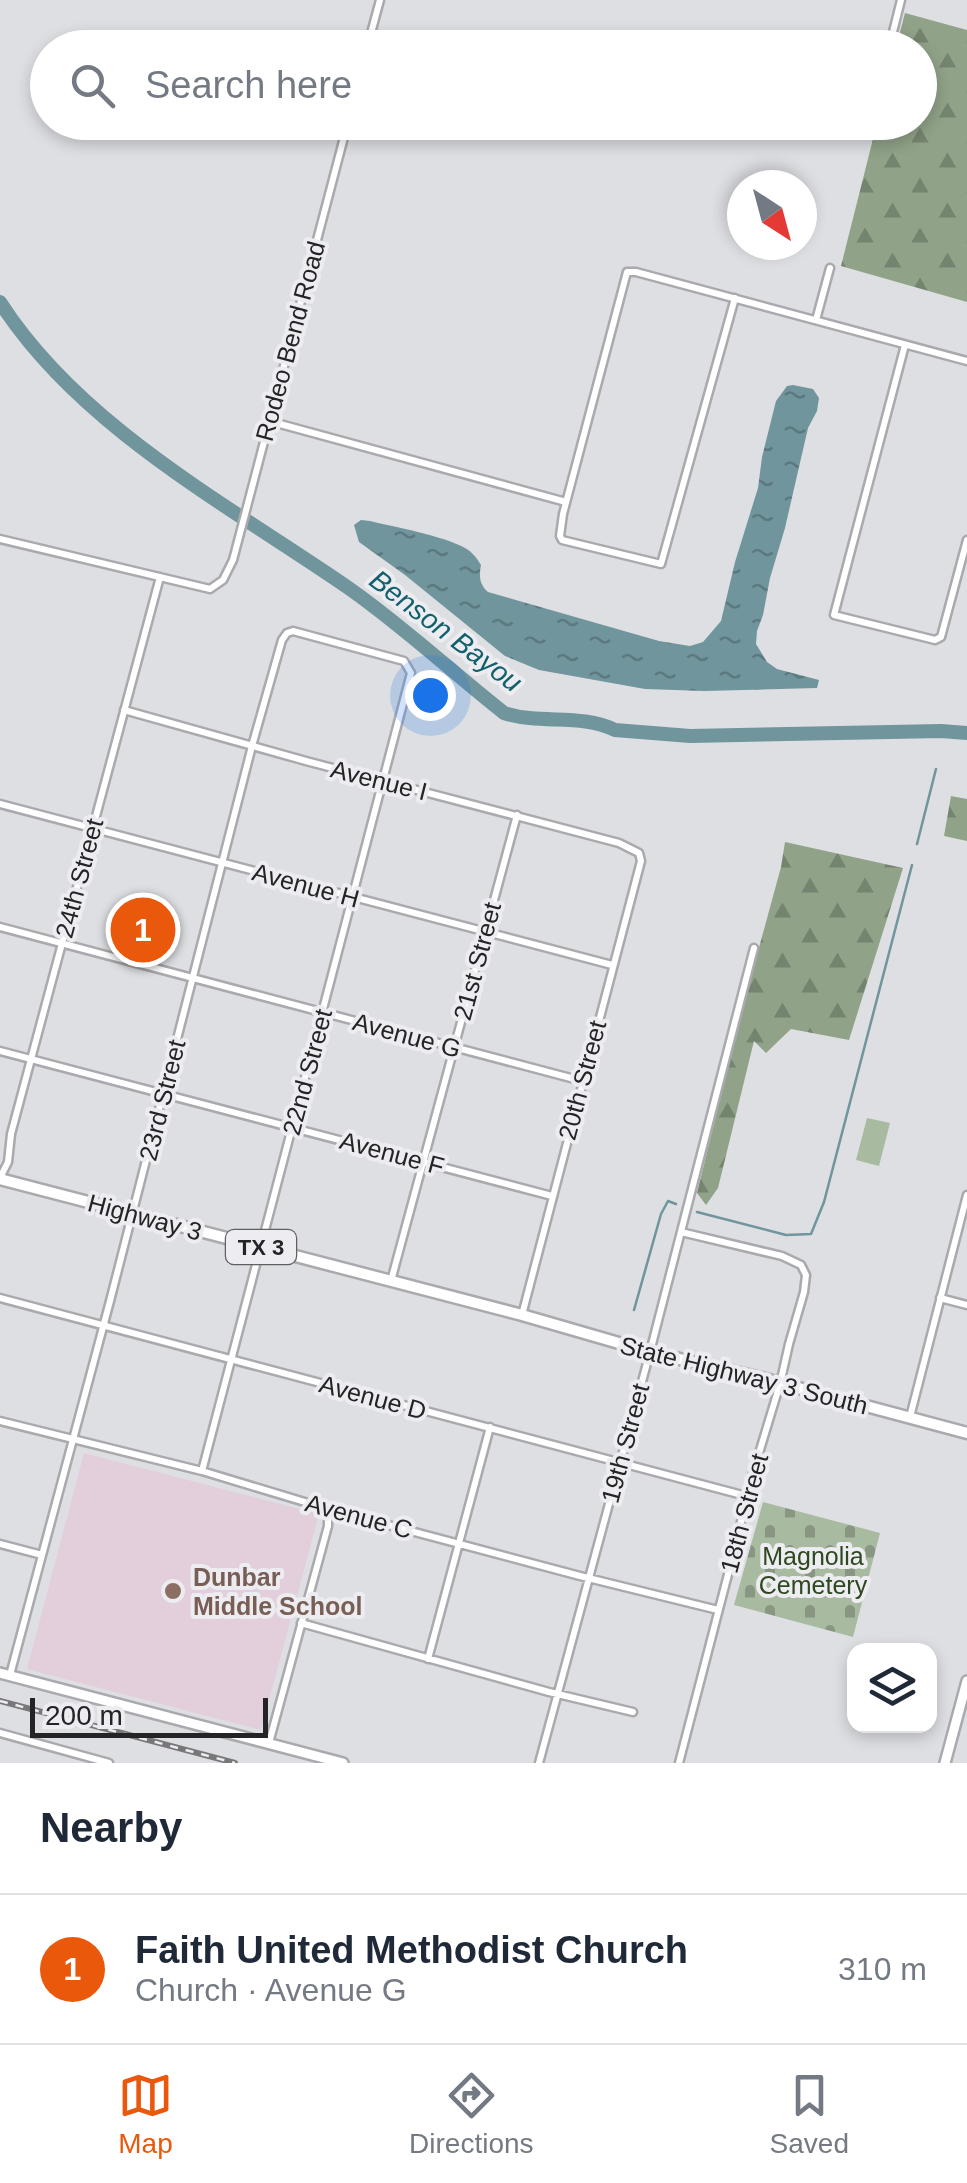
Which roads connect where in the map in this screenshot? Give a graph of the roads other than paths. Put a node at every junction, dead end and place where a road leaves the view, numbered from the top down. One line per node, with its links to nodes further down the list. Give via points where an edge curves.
1 (380, 0): 3 (street)
2 (901, 0): 4 (street)
3 (372, 30)
4 (894, 30)
5 (343, 140): 11 (street, Rodeo Bend Road)
6 (830, 268): 8 (street)
7 (736, 298): 8 (street); 12 (street, via 626,272); 12 (street, via 661,564 562,540)
8 (816, 320): 9 (street)
9 (905, 345): 10 (street); 14 (street, via 834,615 941,637)
10 (967, 361)
11 (269, 421): 12 (street); 15 (street, Rodeo Bend Road, via 222,580 210,589)
12 (566, 502)
13 (0, 540): 15 (street)
14 (967, 540)
15 (160, 578): 17 (street, 24th Street)
16 (282, 640): 18 (street, 23rd Street); 19 (street, 22nd Street, via 293,631 404,661 411,673)
17 (124, 710): 18 (street, Avenue I); 22 (street, 24th Street)
18 (252, 746): 19 (street, Avenue I); 24 (street, 23rd Street)
19 (383, 781): 21 (street, Avenue I); 25 (street, 22nd Street)
20 (0, 804): 22 (street, Avenue H)
21 (516, 815): 23 (street, Avenue I); 27 (street, 21st Street)
22 (92, 828): 24 (street, Avenue H); 28 (street, 24th Street)
23 (634, 849): 30 (street, 20th Street, via 641,861)
24 (222, 863): 25 (street, Avenue H); 31 (street, 23rd Street)
25 (353, 898): 27 (street, Avenue H); 32 (street, 22nd Street)
26 (0, 927): 28 (street, Avenue G)
27 (485, 932): 30 (street, Avenue H); 33 (street, 21st Street)
28 (62, 944): 31 (street, Avenue G); 35 (street, 24th Street)
29 (754, 948): 44 (street, 19th Street)
30 (612, 965): 36 (street, 20th Street)
31 (193, 978): 32 (street, Avenue G); 37 (street, 23rd Street)
32 (323, 1013): 33 (street, Avenue G); 38 (street, 22nd Street)
33 (454, 1047): 36 (street, Avenue G); 39 (street, 21st Street)
34 (0, 1051): 35 (street, Avenue F)
35 (31, 1059): 37 (street, Avenue F); 40 (street, 24th Street)
36 (582, 1081): 41 (street, 20th Street)
37 (163, 1094): 38 (street, Avenue F); 43 (street, 23rd Street)
38 (292, 1128): 39 (street, Avenue F); 45 (street, 22nd Street)
39 (423, 1161): 41 (street, Avenue F); 46 (street, 21st Street)
40 (0, 1178): 43 (main road, Highway 3 / TX 3)
41 (552, 1196): 50 (street, 20th Street)
42 (967, 1196): 48 (street)
43 (132, 1214): 45 (main road, Highway 3 / TX 3); 51 (street, 23rd Street)
44 (681, 1232): 52 (street, 19th Street); 54 (street, 18th Street, via 801,1264 806,1284)
45 (261, 1247): 46 (main road, Highway 3 / TX 3); 53 (street, 22nd Street)
46 (391, 1281): 50 (main road, Highway 3 / TX 3)
47 (0, 1298): 51 (street, Avenue D)
48 (940, 1298): 49 (street); 55 (street)
49 (967, 1305)
50 (522, 1315): 52 (main road, State Highway 3 South / TX 3)
51 (104, 1326): 53 (street, Avenue D); 59 (street, 23rd Street)
52 (650, 1352): 54 (main road, State Highway 3 South / TX 3); 60 (street, 19th Street)
53 (231, 1360): 57 (street, Avenue D); 61 (street, 22nd Street)
54 (780, 1384): 55 (main road, State Highway 3 South / TX 3); 62 (street, 18th Street)
55 (910, 1418): 58 (main road, State Highway 3 South / TX 3)
56 (0, 1421): 59 (street, Avenue C)
57 (490, 1427): 60 (street, Avenue D); 65 (street)
58 (967, 1433)
59 (72, 1440): 61 (street, Avenue C); 66 (street, 23rd Street)
60 (620, 1462): 62 (street, Avenue D); 67 (street, 19th Street)
61 (202, 1471): 63 (street, Avenue C)
62 (746, 1496): 68 (street, 18th Street)
63 (328, 1508): 65 (street, Avenue C); 69 (street)
64 (0, 1544): 66 (street)
65 (459, 1544): 67 (street, Avenue C); 70 (street)
66 (42, 1555): 71 (street, 23rd Street)
67 (588, 1578): 68 (street, Avenue C); 73 (street, 19th Street)
68 (718, 1610): 76 (street, 18th Street)
69 (301, 1623): 70 (street); 78 (street)
70 (428, 1659): 73 (street)
71 (5, 1674): 78 (street)
72 (967, 1681): 83 (street)
73 (558, 1694): 74 (street); 81 (street, 19th Street)
74 (633, 1712)
75 (674, 1725): 76 (street)
76 (688, 1728): 82 (street, 18th Street)
77 (0, 1733): 79 (street)
78 (269, 1744): 80 (street)
79 (109, 1762)
80 (343, 1763)
81 (539, 1763)
82 (679, 1763)
83 (945, 1763)

